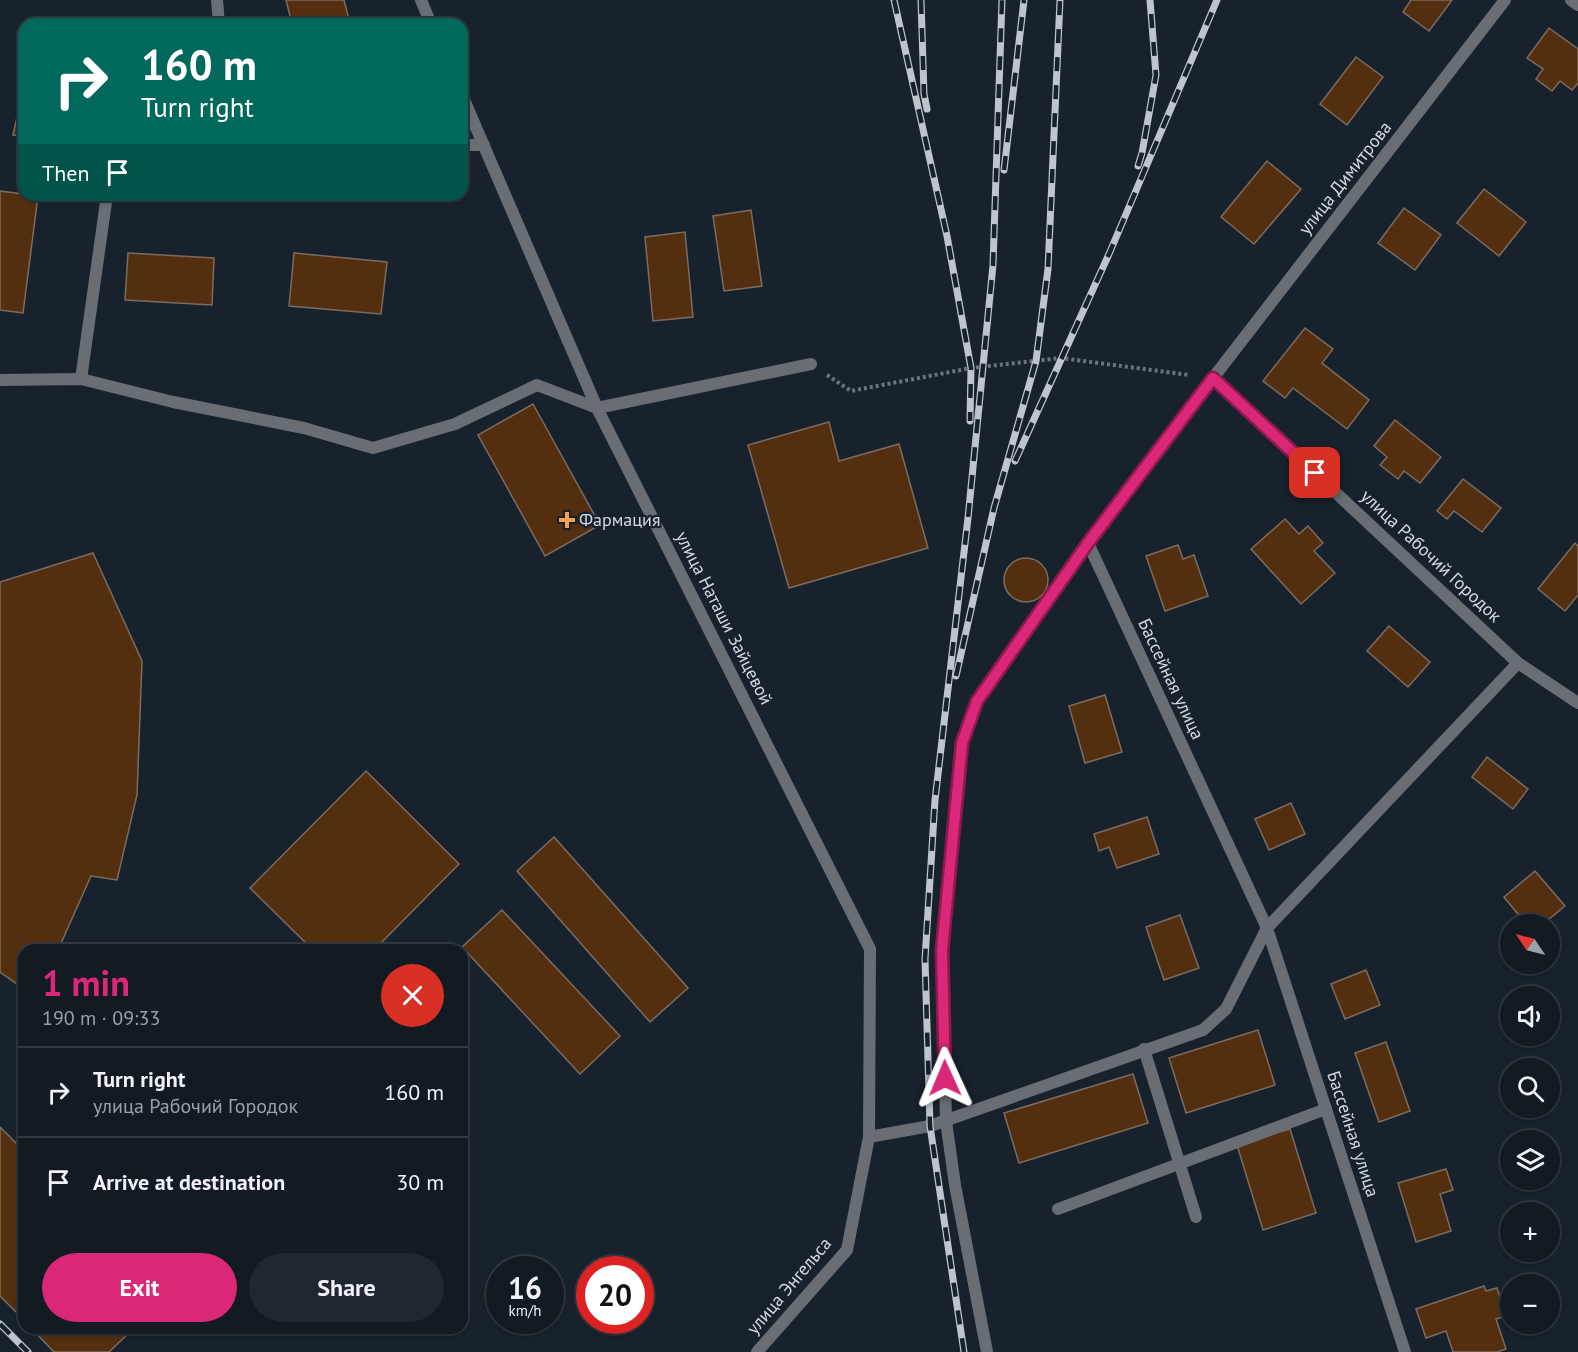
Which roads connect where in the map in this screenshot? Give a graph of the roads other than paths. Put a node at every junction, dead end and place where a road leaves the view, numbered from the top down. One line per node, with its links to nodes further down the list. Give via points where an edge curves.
1 (216, 0): 6 (street)
2 (421, 0): 7 (street)
3 (1505, 0): 13 (street, улица Димитрова)
4 (1571, 0): 5 (street)
5 (1578, 5)
6 (218, 18)
7 (428, 18)
8 (468, 109): 10 (street, улица Наташи Зайцевой)
9 (468, 145): 10 (street)
10 (484, 145): 16 (street, улица Наташи Зайцевой)
11 (106, 201): 14 (street)
12 (811, 364): 16 (street)
13 (1213, 378): 17 (street, улица Димитрова); 18 (street, улица Рабочий Городок)
14 (81, 379): 15 (street); 16 (street, via 304,428 373,448 455,424 537,385)
15 (0, 380)
16 (597, 408): 24 (street, улица Наташи Зайцевой, via 870,949)
17 (1088, 543): 20 (street, Бассейная улица); 23 (street, улица Димитрова, via 977,701 962,743 942,950)
18 (1518, 663): 19 (street, улица Рабочий Городок); 20 (street)
19 (1578, 703)
20 (1267, 928): 21 (street, via 1226,1009 1203,1030); 22 (street, Бассейная улица)
21 (1144, 1049): 23 (street); 25 (street)
22 (1326, 1109): 25 (street); 30 (street, Бассейная улица)
23 (946, 1121): 24 (street); 29 (street)
24 (869, 1137): 28 (street, улица Энгельса, via 847,1250)
25 (1180, 1164): 26 (street); 27 (street)
26 (1058, 1209)
27 (1196, 1217)
28 (757, 1352)
29 (987, 1352)
30 (1405, 1352)

